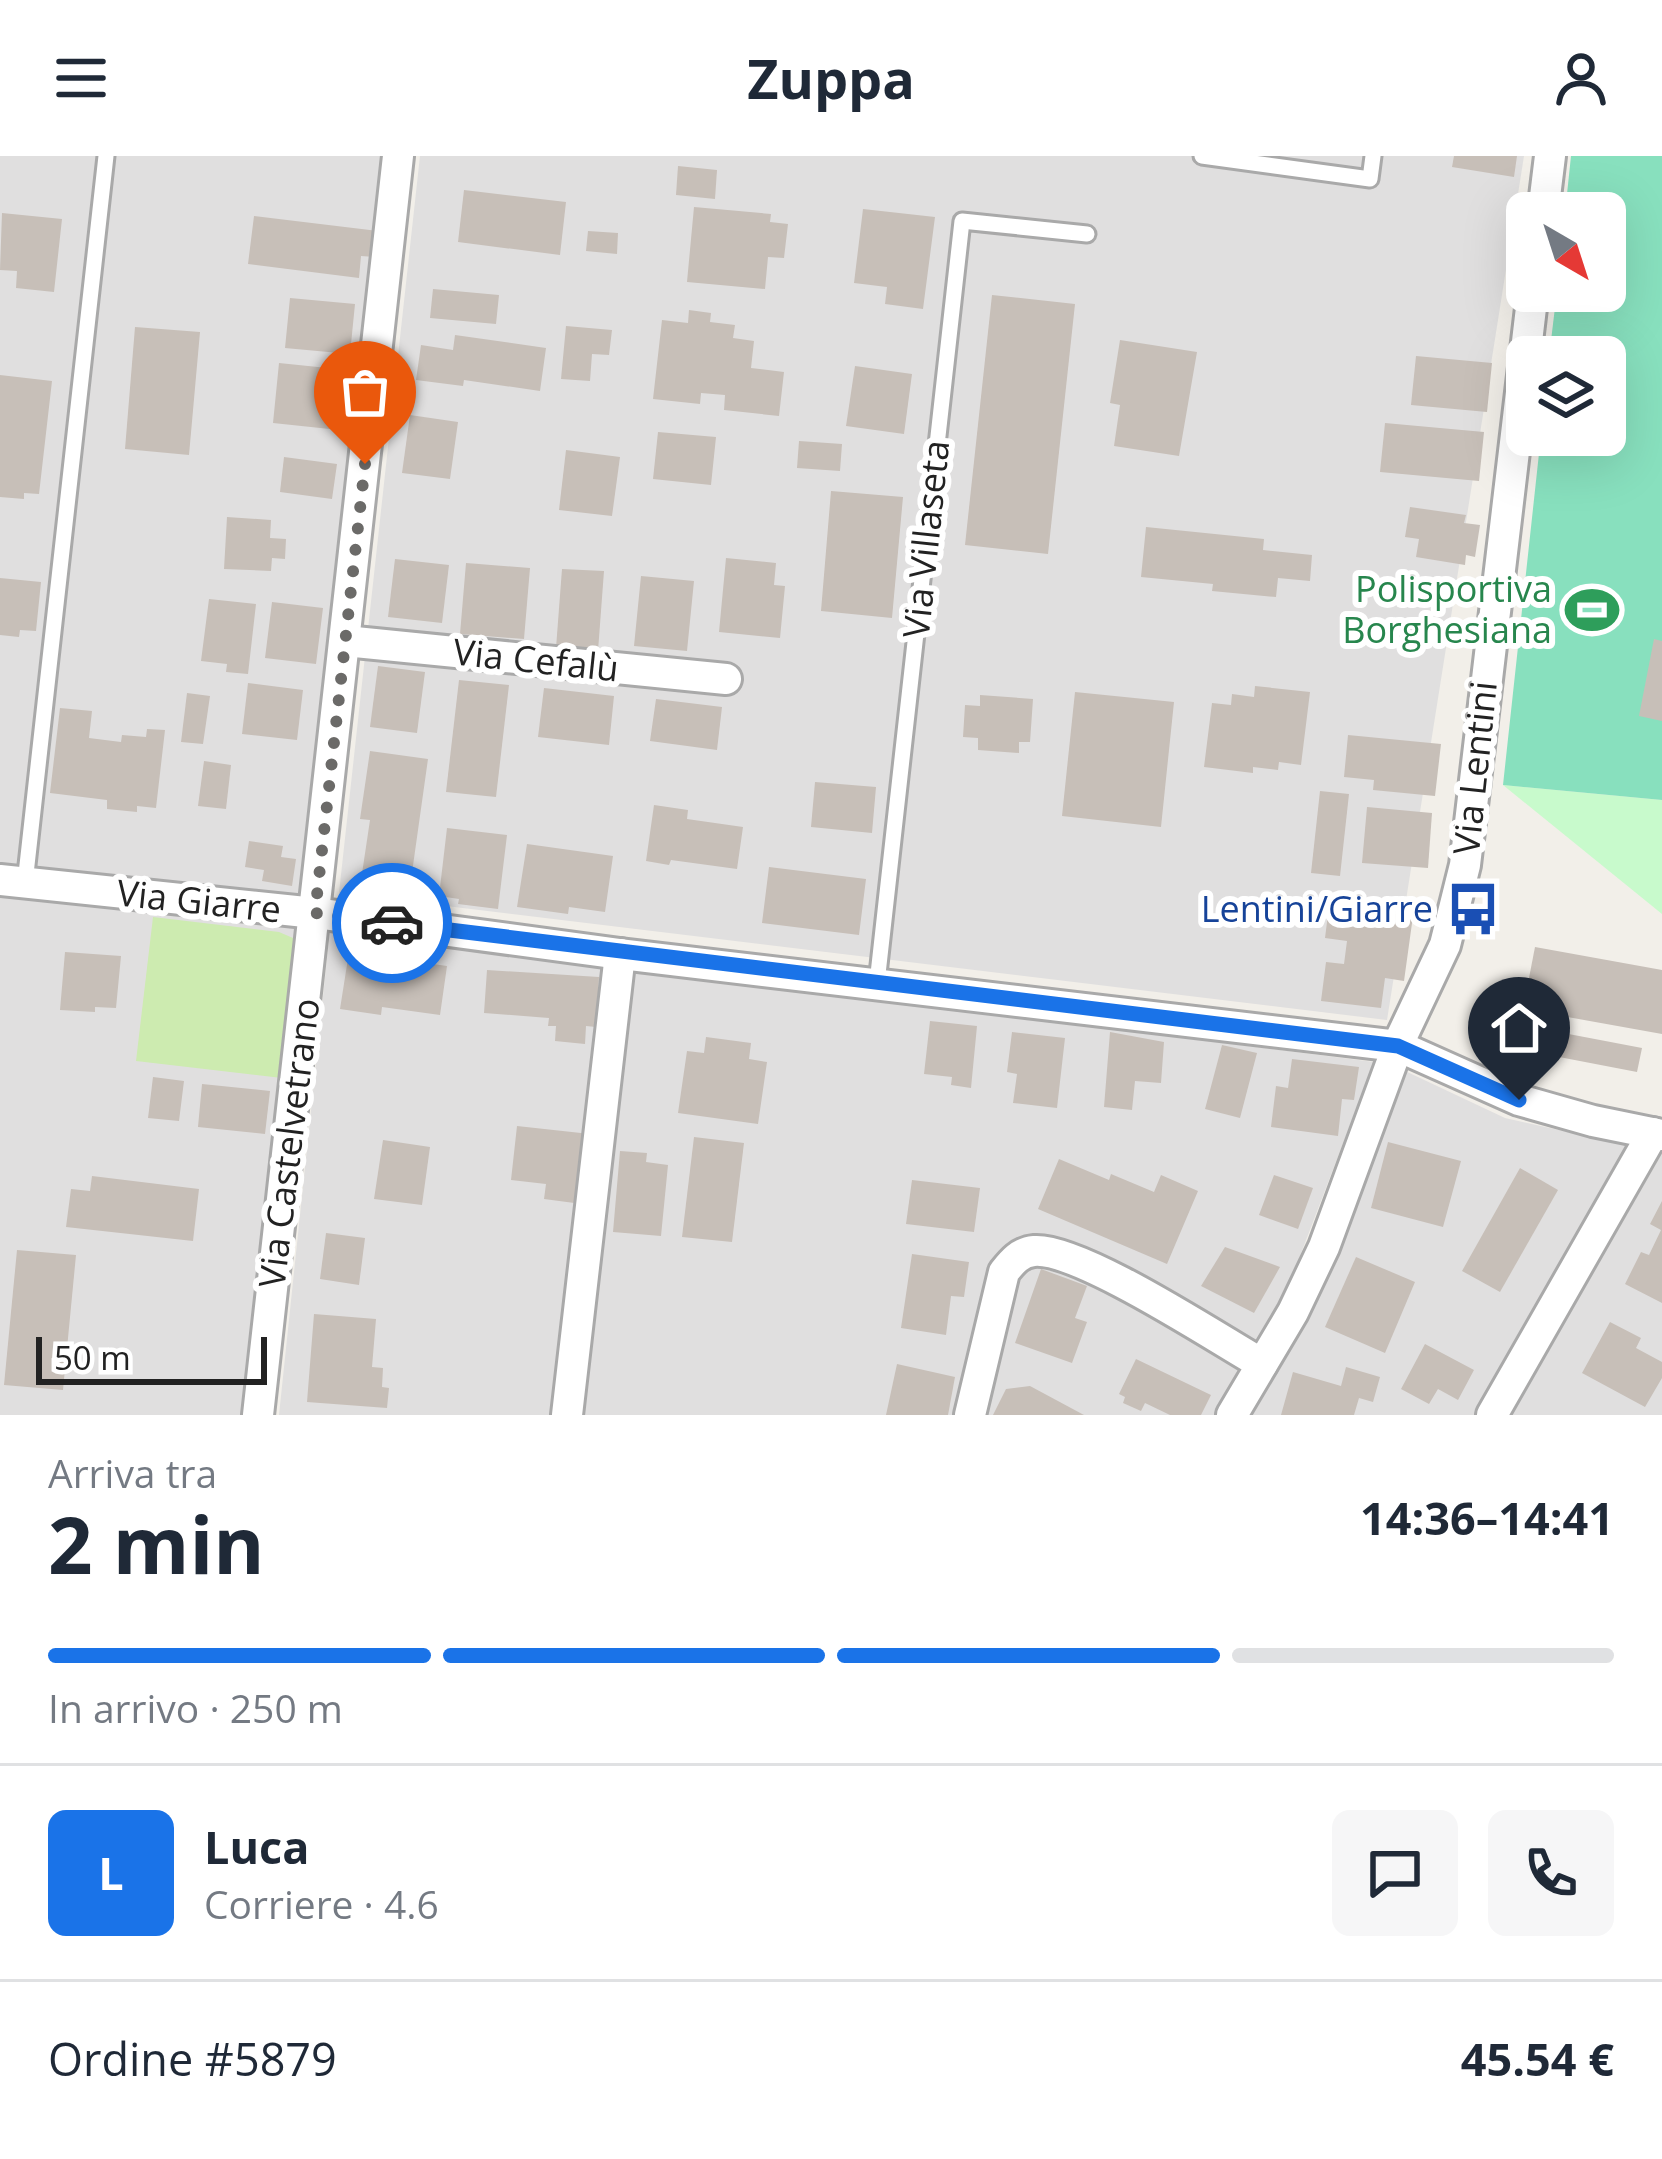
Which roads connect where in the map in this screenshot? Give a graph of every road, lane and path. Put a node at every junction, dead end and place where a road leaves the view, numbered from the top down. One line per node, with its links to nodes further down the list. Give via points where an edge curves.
1 (106, 156): 11 (lane)
2 (398, 156): 9 (street, Via Castelvetrano)
3 (1202, 156): 4 (lane, via 1370,179)
4 (1373, 156)
5 (1550, 156): 6 (street)
6 (1546, 192)
7 (1087, 234): 14 (lane, Via Villaseta, via 962,221)
8 (1530, 312): 15 (street, Via Lentini, via 1462,882 1440,958)
9 (345, 640): 10 (street, Via Cefalù); 12 (street, Via Castelvetrano)
10 (726, 679)
11 (13, 882): 12 (street, Via Giarre)
12 (315, 913): 13 (street, Via Giarre); 18 (street, Via Castelvetrano)
13 (620, 954): 14 (street, Via Giarre); 19 (street)
14 (877, 983): 15 (street, Via Giarre)
15 (1398, 1046): 16 (street, Via Giarre, via 1519,1100); 17 (street, Via Lentini, via 1324,1247)
16 (1658, 1134): 22 (street)
17 (1262, 1364): 20 (street, via 1102,1272 1029,1252 1004,1272); 21 (street, Via Lentini)
18 (258, 1415)
19 (567, 1415)
20 (970, 1415)
21 (1232, 1415)
22 (1492, 1415)

